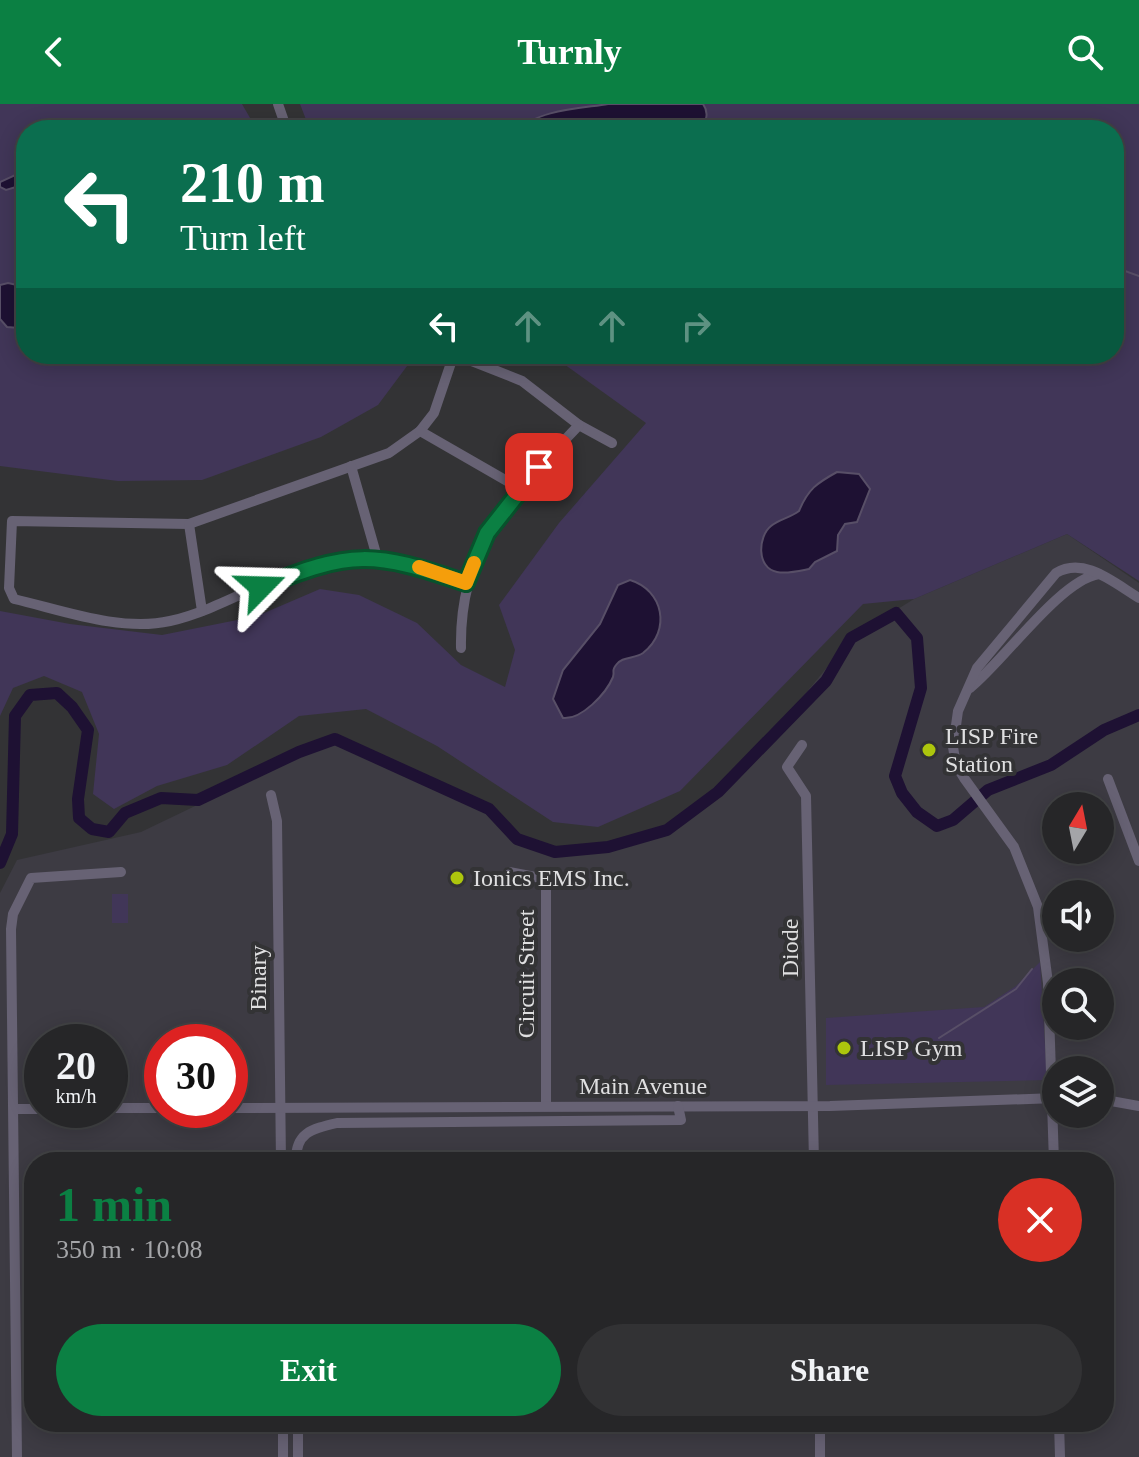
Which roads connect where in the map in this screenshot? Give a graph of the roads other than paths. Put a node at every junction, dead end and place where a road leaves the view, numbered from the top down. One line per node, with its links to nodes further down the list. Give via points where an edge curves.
1 (451, 364): 4 (street, via 443,392)
2 (479, 364): 3 (street, via 522,381)
3 (579, 425): 5 (street); 7 (street)
4 (420, 431): 6 (street, via 389,453); 7 (street)
5 (612, 443)
6 (351, 466): 8 (street); 9 (street)
7 (519, 488): 13 (street, via 487,533)
8 (189, 524): 17 (street); 17 (street, via 12,521 9,588 14,599 117,622 167,622)
9 (377, 557): 13 (street); 17 (street, via 320,563)
10 (1066, 566): 11 (street); 12 (street); 14 (street)
11 (1099, 574): 12 (street); 15 (street)
12 (1079, 582): 16 (street)
13 (466, 583): 18 (street)
14 (1041, 590): 16 (street); 19 (street, via 989,651)
15 (1139, 598)
16 (1050, 607): 19 (street)
17 (202, 611)
18 (461, 648)
19 (969, 688): 26 (street, via 954,731 956,765 1014,847 1038,907)
20 (802, 745): 31 (street, Diode, via 787,767 806,796)
21 (1108, 779): 23 (street)
22 (271, 795): 33 (street, Binary, via 277,821)
23 (1139, 861)
24 (121, 872): 35 (street, via 31,878 19,899 11,929)
25 (509, 872): 29 (street, Circuit Street, via 546,879)
26 (1052, 1056)
27 (1042, 1098): 31 (street, Main Avenue)
28 (1114, 1102): 32 (street)
29 (546, 1106): 30 (street, Main Avenue); 33 (street, Main Avenue)
30 (678, 1106): 31 (street, Main Avenue); 39 (street, via 681,1120 337,1123 310,1129 300,1137)
31 (814, 1106): 40 (street, Diode)
32 (1139, 1106)
33 (279, 1107): 34 (street, Main Avenue); 38 (street, Binary)
34 (248, 1108)
35 (14, 1109): 36 (street); 46 (street)
36 (24, 1109)
37 (1054, 1128): 41 (street)
38 (281, 1152)
39 (298, 1152)
40 (814, 1152)
41 (1054, 1152)
42 (283, 1432): 47 (street)
43 (298, 1432): 48 (street)
44 (820, 1432): 49 (street)
45 (1059, 1432): 50 (street)
46 (17, 1457)
47 (283, 1457)
48 (298, 1457)
49 (820, 1457)
50 (1060, 1457)

